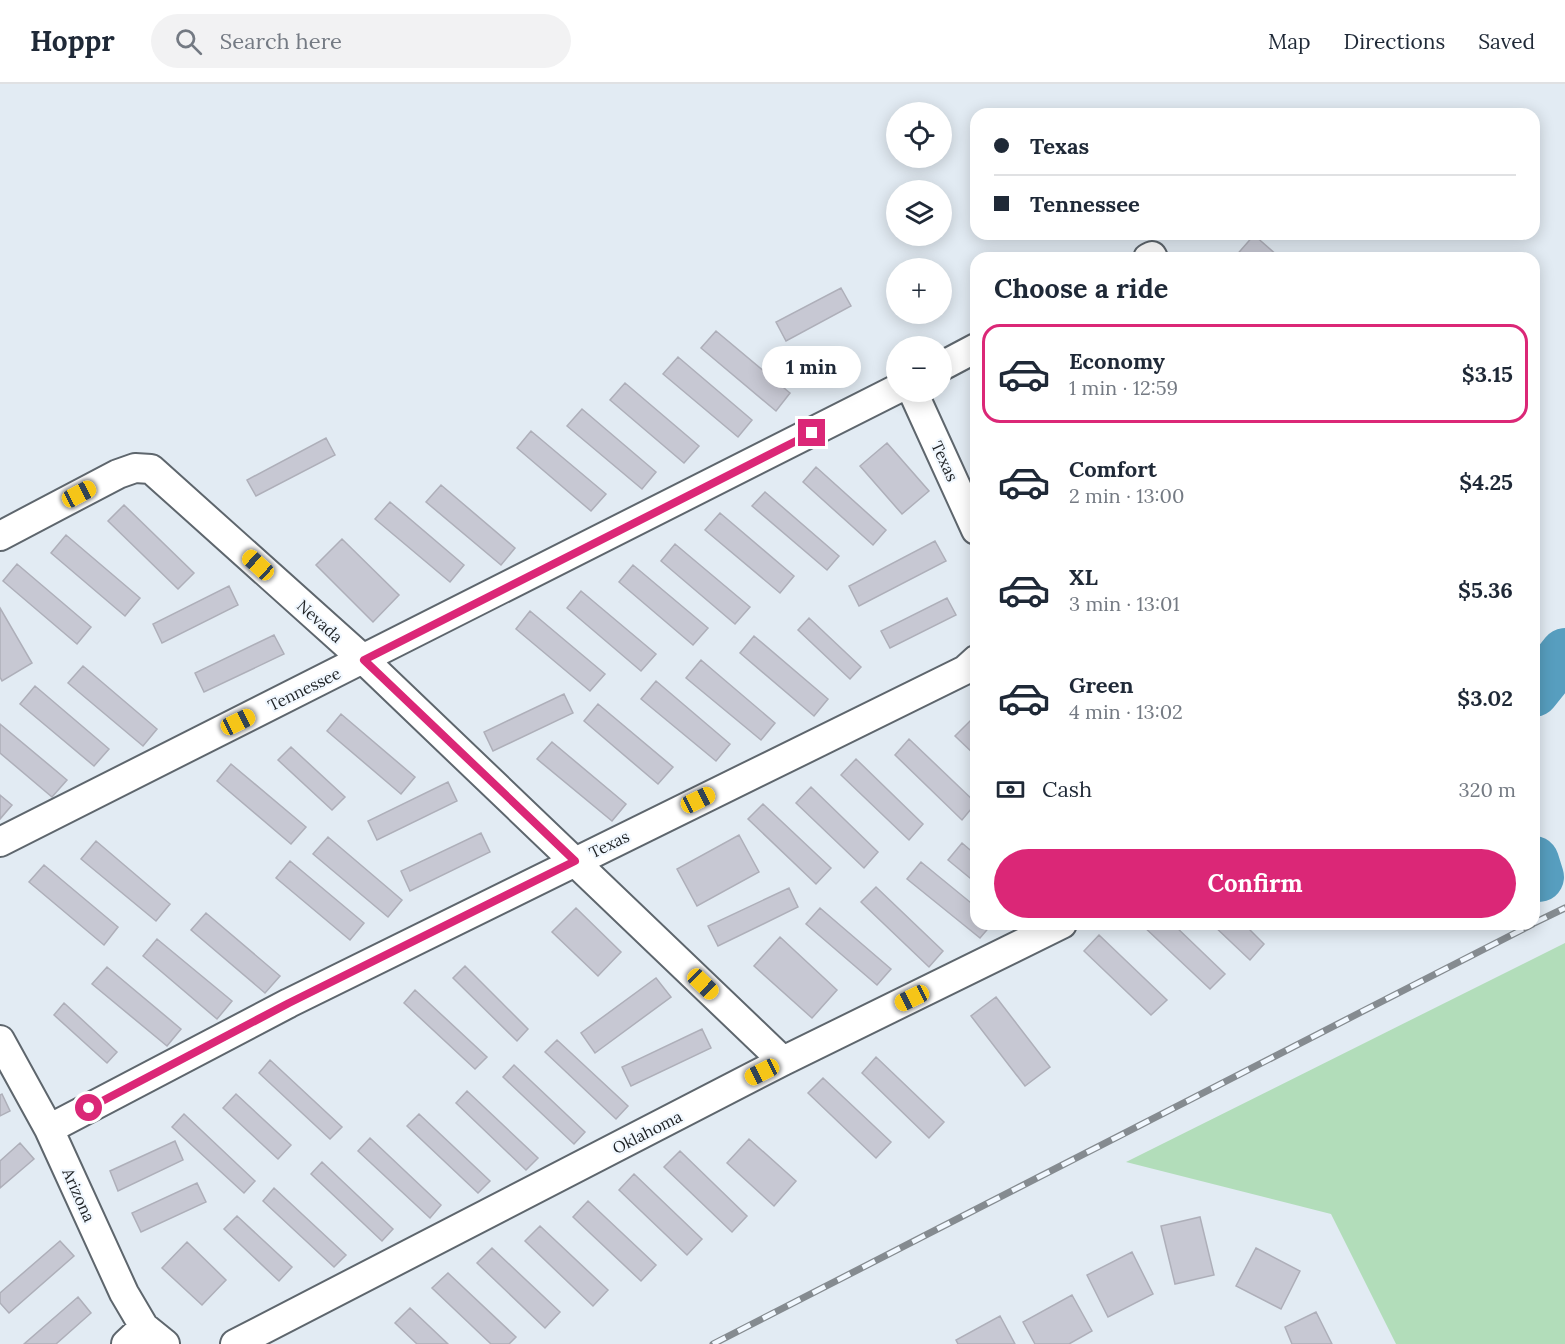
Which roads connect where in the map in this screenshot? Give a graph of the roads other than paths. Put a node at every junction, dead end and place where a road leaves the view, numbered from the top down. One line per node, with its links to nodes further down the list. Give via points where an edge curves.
1 (970, 351): 2 (street)
2 (952, 361)
3 (886, 395): 7 (street, Tennessee)
4 (917, 402): 5 (street, Texas)
5 (970, 517)
6 (0, 536): 7 (street, Nevada, via 118,474 135,468 151,470)
7 (364, 660): 9 (street, Tennessee); 10 (street, Nevada)
8 (970, 665): 10 (street, Texas)
9 (0, 842)
10 (575, 861): 13 (street, Nevada); 14 (street, Texas, via 289,1003)
11 (1050, 930): 13 (street, Oklahoma)
12 (0, 1041): 14 (street, Arizona)
13 (783, 1061): 16 (street, Oklahoma)
14 (49, 1129): 15 (street, Arizona)
15 (145, 1338)
16 (234, 1344)

